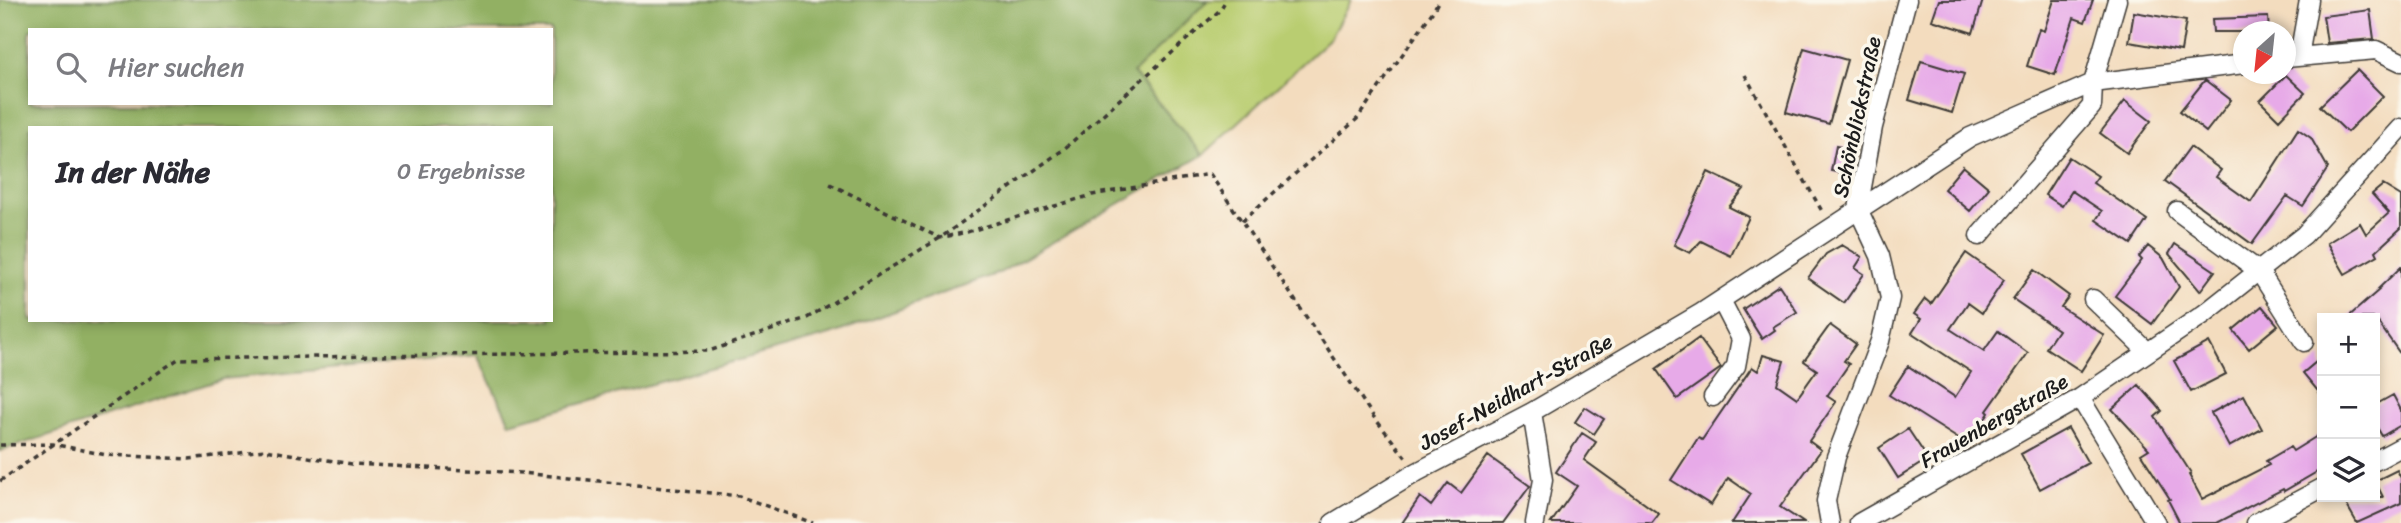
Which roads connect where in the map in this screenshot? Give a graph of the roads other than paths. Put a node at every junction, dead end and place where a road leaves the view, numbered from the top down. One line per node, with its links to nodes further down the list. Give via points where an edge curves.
1 (1907, 0): 10 (street, Schönblickstraße, via 1873,127)
2 (2117, 0): 8 (street)
3 (2309, 0): 4 (street)
4 (2296, 44)
5 (2296, 57): 6 (street, via 2376,50)
6 (2401, 62)
7 (2233, 65): 8 (street, Josef-Neidhart-Straße)
8 (2093, 83): 10 (street, Josef-Neidhart-Straße, via 1970,137); 12 (street, via 2092,106)
9 (2401, 128): 13 (street, Frauenbergstraße, via 2304,235)
10 (1858, 209): 15 (street, Josef-Neidhart-Straße); 26 (street, Schönblickstraße, via 1880,256 1890,298 1880,341 1836,457 1826,501)
11 (2177, 211): 13 (street)
12 (1979, 236)
13 (2259, 271): 16 (street); 17 (street, Frauenbergstraße)
14 (2093, 299): 17 (street)
15 (1721, 300): 18 (street, via 1741,339 1736,366); 20 (street, Josef-Neidhart-Straße)
16 (2304, 342)
17 (2148, 352): 19 (street, Frauenbergstraße)
18 (1713, 397)
19 (2080, 398): 27 (street, Frauenbergstraße); 28 (street)
20 (1532, 412): 24 (street, Josef-Neidhart-Straße, via 1417,472); 25 (street, via 1543,480)
21 (2401, 447): 22 (street)
22 (2380, 458)
23 (2317, 491): 29 (street)
24 (1333, 523)
25 (1535, 523)
26 (1830, 523)
27 (1859, 523)
28 (2155, 523)
29 (2256, 523)

